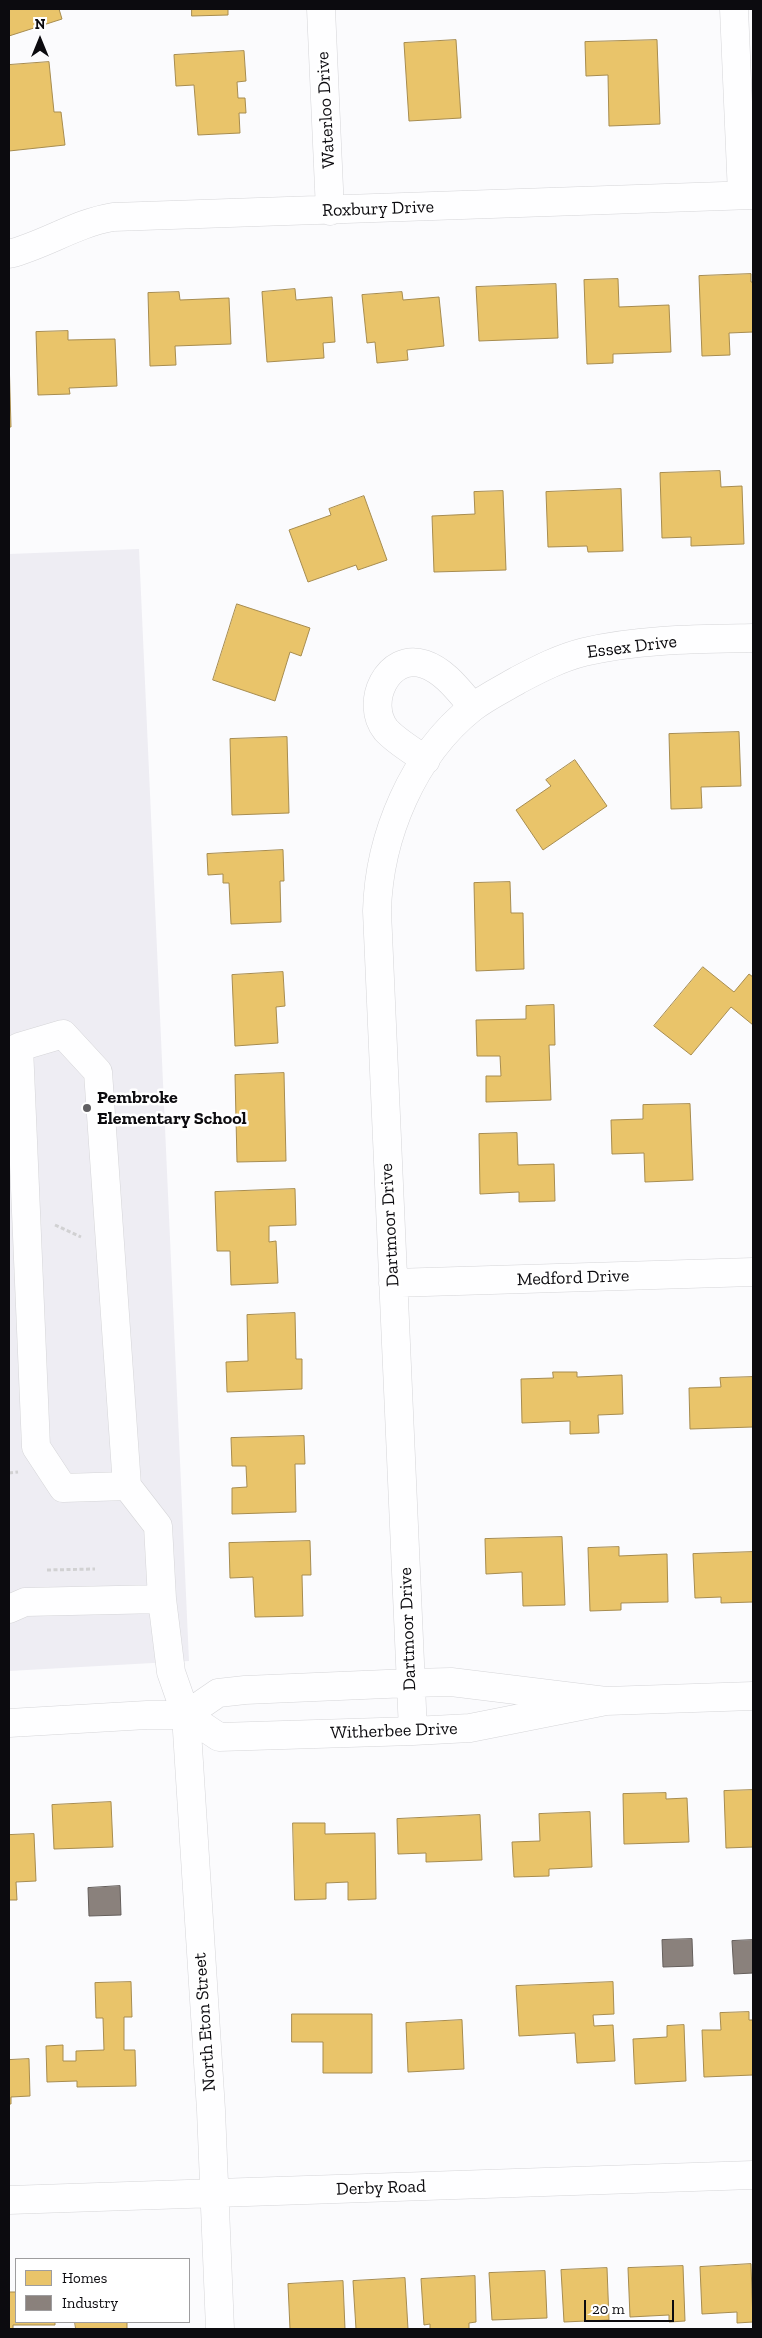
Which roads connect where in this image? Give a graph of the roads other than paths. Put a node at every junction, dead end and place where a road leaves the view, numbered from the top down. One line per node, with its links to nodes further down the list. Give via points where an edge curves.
1 (321, 9): 4 (street, Waterloo Drive)
2 (734, 9): 3 (street)
3 (748, 195): 4 (street, Roxbury Drive)
4 (330, 211): 5 (street, Roxbury Drive, via 113,217 91,221)
5 (9, 254)
6 (753, 638): 7 (street, Essex Drive, via 631,644 582,652 534,671)
7 (473, 707): 8 (street, Essex Drive); 9 (street, via 436,669 423,664 402,664 384,679 377,698 380,719 386,729)
8 (444, 734): 9 (street, Dartmoor Drive)
9 (426, 760): 12 (street, Dartmoor Drive, via 398,811 387,842 378,888)
10 (17, 1194): 13 (street, via 36,1447 63,1488); 13 (street, via 18,1047 63,1034 98,1072)
11 (753, 1272): 12 (street, Medford Drive)
12 (393, 1283): 16 (street, Dartmoor Drive)
13 (127, 1486): 14 (street, North Eton Street, via 158,1526)
14 (162, 1599): 15 (street, via 25,1602); 19 (street, North Eton Street, via 171,1672)
15 (9, 1609)
16 (410, 1683): 18 (street, Witherbee Drive, via 451,1682); 19 (street, Witherbee Drive, via 218,1693); 21 (street, Dartmoor Drive)
17 (753, 1696): 18 (street, Witherbee Drive)
18 (606, 1701): 21 (street, Witherbee Drive, via 470,1728)
19 (186, 1715): 20 (street); 21 (street, Witherbee Drive, via 219,1737); 23 (street, North Eton Street)
20 (9, 1723)
21 (413, 1731)
22 (753, 2175): 23 (street, Derby Road)
23 (214, 2194): 24 (street, Derby Road); 25 (street, North Eton Street)
24 (9, 2200)
25 (220, 2329)

